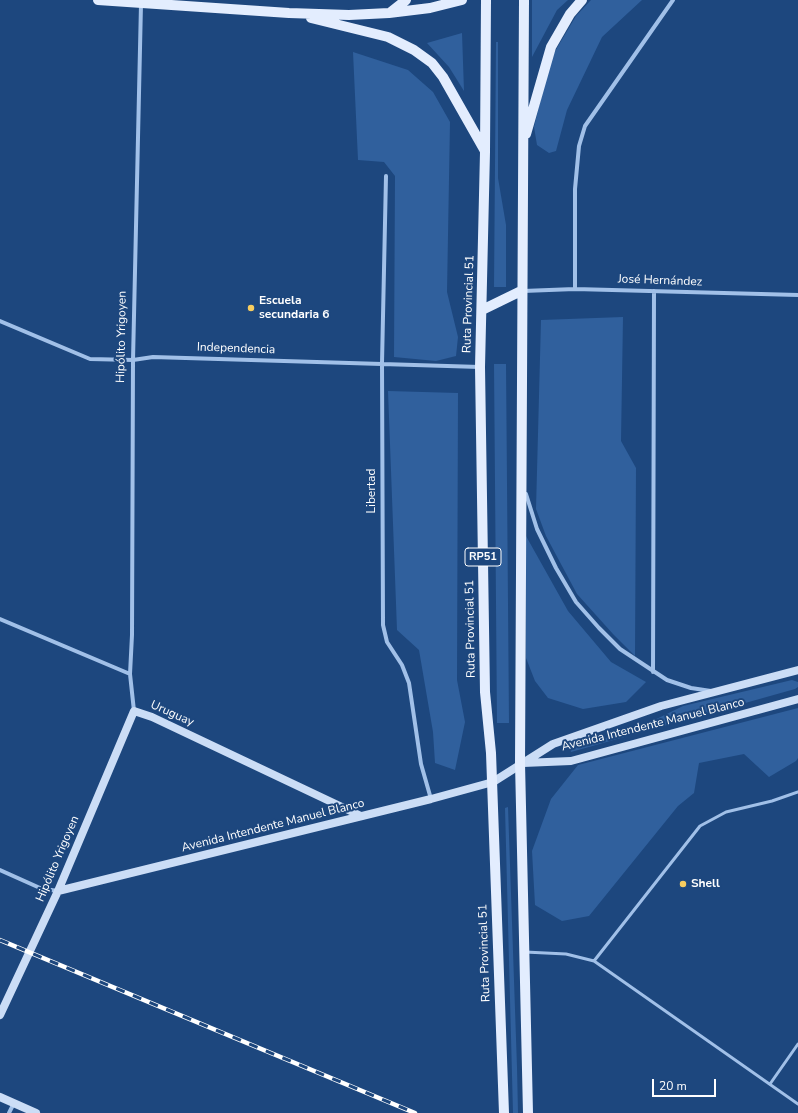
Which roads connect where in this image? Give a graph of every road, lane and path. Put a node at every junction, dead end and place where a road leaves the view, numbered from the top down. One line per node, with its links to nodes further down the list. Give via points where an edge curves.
1 (98, 0): 8 (main road)
2 (406, 0): 10 (main road)
3 (462, 0): 10 (main road, via 430,8)
4 (486, 0): 12 (main road, Ruta Provincial 51 / RP51)
5 (524, 0): 11 (main road)
6 (582, 0): 11 (main road, via 570,14 551,47)
7 (673, 0): 14 (street, via 585,126 579,146 575,190)
8 (141, 1): 9 (main road); 20 (street, Hipólito Yrigoyen)
9 (289, 13): 10 (main road); 12 (main road, via 388,37 414,50 432,63 443,76)
10 (389, 13)
11 (523, 147): 15 (main road)
12 (485, 152): 18 (main road, Ruta Provincial 51 / RP51)
13 (386, 176): 21 (street, Libertad)
14 (575, 289): 15 (street, José Hernández); 16 (street, José Hernández)
15 (521, 291): 18 (main road); 23 (main road)
16 (654, 291): 17 (street, José Hernández); 26 (street)
17 (798, 295)
18 (482, 310): 22 (main road, Ruta Provincial 51 / RP51)
19 (0, 321): 20 (street, Independencia, via 90,359)
20 (133, 360): 21 (street, Independencia, via 154,357); 27 (street, Hipólito Yrigoyen)
21 (382, 363): 22 (street, Independencia); 34 (street, Libertad, via 383,626 387,642 402,665 409,683 421,764)
22 (480, 367): 32 (main road, Ruta Provincial 51 / RP51, via 485,692)
23 (520, 471): 26 (street, via 527,502 537,529 576,602 620,649); 31 (main road)
24 (0, 619): 27 (street)
25 (798, 670): 28 (street, Avenida Intendente Manuel Blanco)
26 (653, 672): 28 (street, via 691,688)
27 (130, 674): 30 (street, Uruguay)
28 (713, 691): 31 (street, Avenida Intendente Manuel Blanco, via 661,706 553,744)
29 (798, 699): 31 (street, Avenida Intendente Manuel Blanco, via 571,761)
30 (134, 711): 35 (street, Uruguay, via 152,717); 37 (street, Hipólito Yrigoyen)
31 (520, 763): 32 (street, Avenida Intendente Manuel Blanco); 38 (main road)
32 (493, 782): 34 (street, Avenida Intendente Manuel Blanco); 48 (main road, Ruta Provincial 51 / RP51)
33 (798, 792): 39 (lane, via 726,812 700,826)
34 (431, 799): 35 (street, Avenida Intendente Manuel Blanco)
35 (361, 816): 37 (street, Avenida Intendente Manuel Blanco)
36 (0, 870): 37 (street, via 40,888)
37 (58, 891): 40 (street, Hipólito Yrigoyen)
38 (524, 952): 39 (lane, via 566,954); 49 (main road)
39 (594, 961): 42 (lane)
40 (0, 1015)
41 (798, 1044): 42 (lane)
42 (770, 1084): 45 (lane)
43 (0, 1097): 44 (street)
44 (14, 1103): 46 (street); 47 (street)
45 (798, 1104)
46 (9, 1113)
47 (36, 1113)
48 (504, 1113)
49 (528, 1113)

